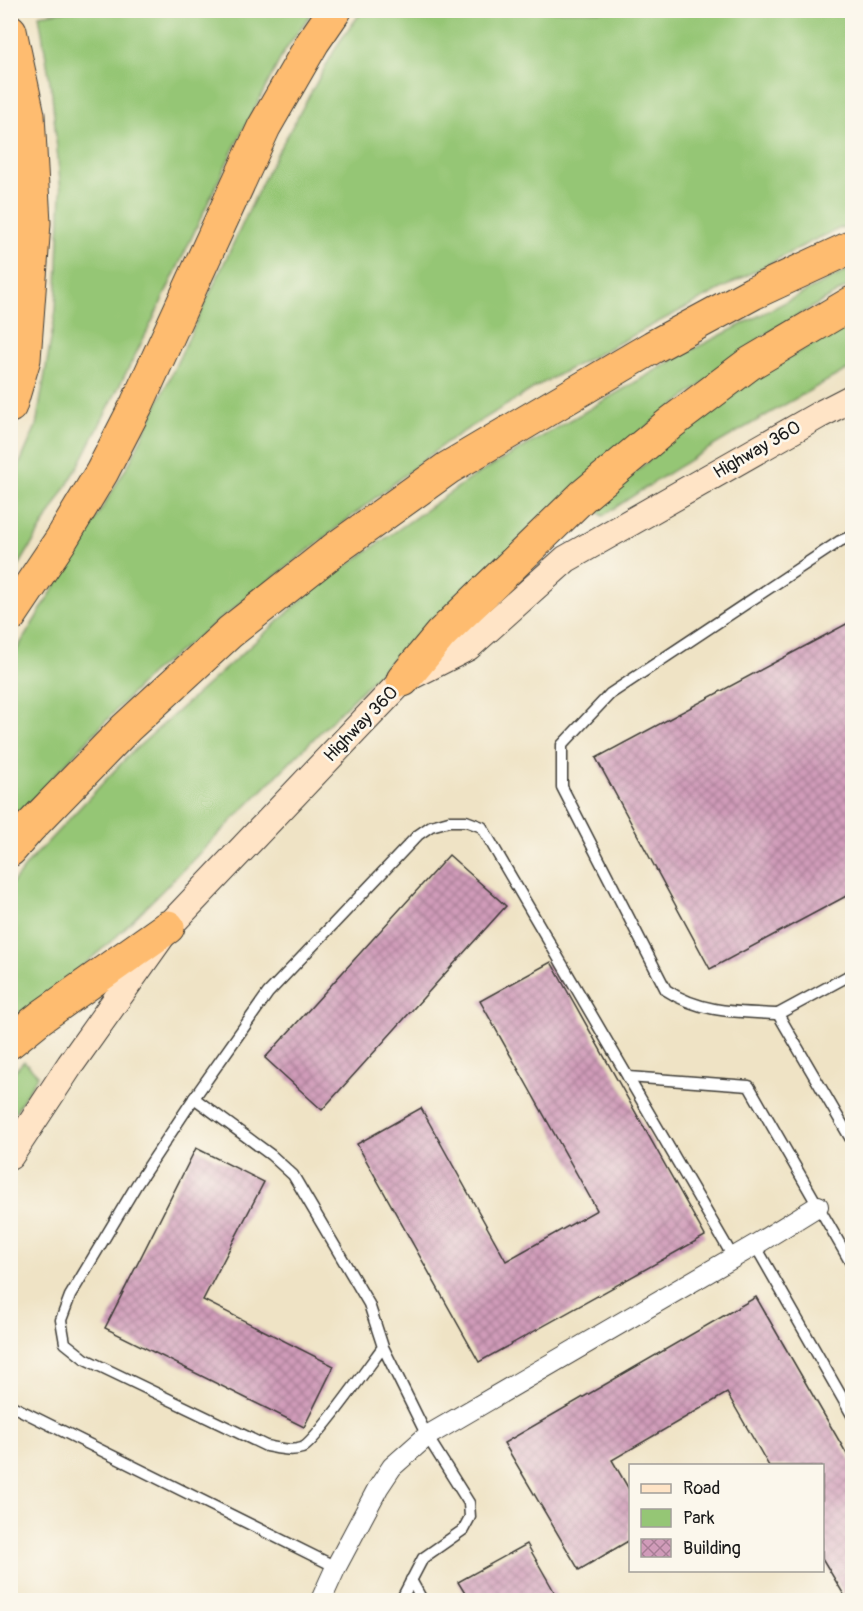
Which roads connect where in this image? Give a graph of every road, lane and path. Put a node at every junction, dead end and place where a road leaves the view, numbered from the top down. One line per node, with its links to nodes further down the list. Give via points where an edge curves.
1 (335, 10): 8 (highway, via 264,127 102,472)
2 (10, 31): 6 (highway, via 28,115 34,223 24,359)
3 (852, 247): 10 (highway, via 753,293 643,353 448,468 344,542 230,632 126,728)
4 (852, 303): 9 (highway, via 749,364 583,496 441,634)
5 (852, 398): 9 (main road, Highway 360, via 566,559 468,647)
6 (10, 406)
7 (852, 536): 13 (lane, via 610,694 562,745 562,787 666,990 684,1002 727,1012)
8 (10, 616)
9 (403, 680): 11 (main road, Highway 360)
10 (10, 850)
11 (168, 927): 14 (highway); 18 (main road, Highway 360)
12 (852, 974): 13 (lane)
13 (778, 1014): 17 (lane)
14 (10, 1042)
15 (628, 1077): 16 (lane, via 482,827 466,821 449,821 418,835 268,993); 19 (lane, via 749,1086); 21 (lane)
16 (194, 1098): 23 (lane, via 293,1175 369,1304); 23 (lane, via 70,1296 61,1320 65,1343 85,1359 266,1446 291,1450 305,1448 318,1434)
17 (852, 1142)
18 (10, 1156)
19 (818, 1206): 20 (street); 22 (lane)
20 (754, 1245): 21 (street); 25 (lane)
21 (733, 1257): 26 (street)
22 (852, 1265)
23 (383, 1347): 26 (lane)
24 (10, 1405): 27 (lane)
25 (852, 1415)
26 (427, 1436): 27 (street, via 392,1467); 28 (lane, via 469,1503 470,1517 458,1534 423,1558)
27 (336, 1567): 29 (street)
28 (411, 1580): 30 (lane); 31 (lane)
29 (321, 1600)
30 (401, 1600)
31 (422, 1600)

